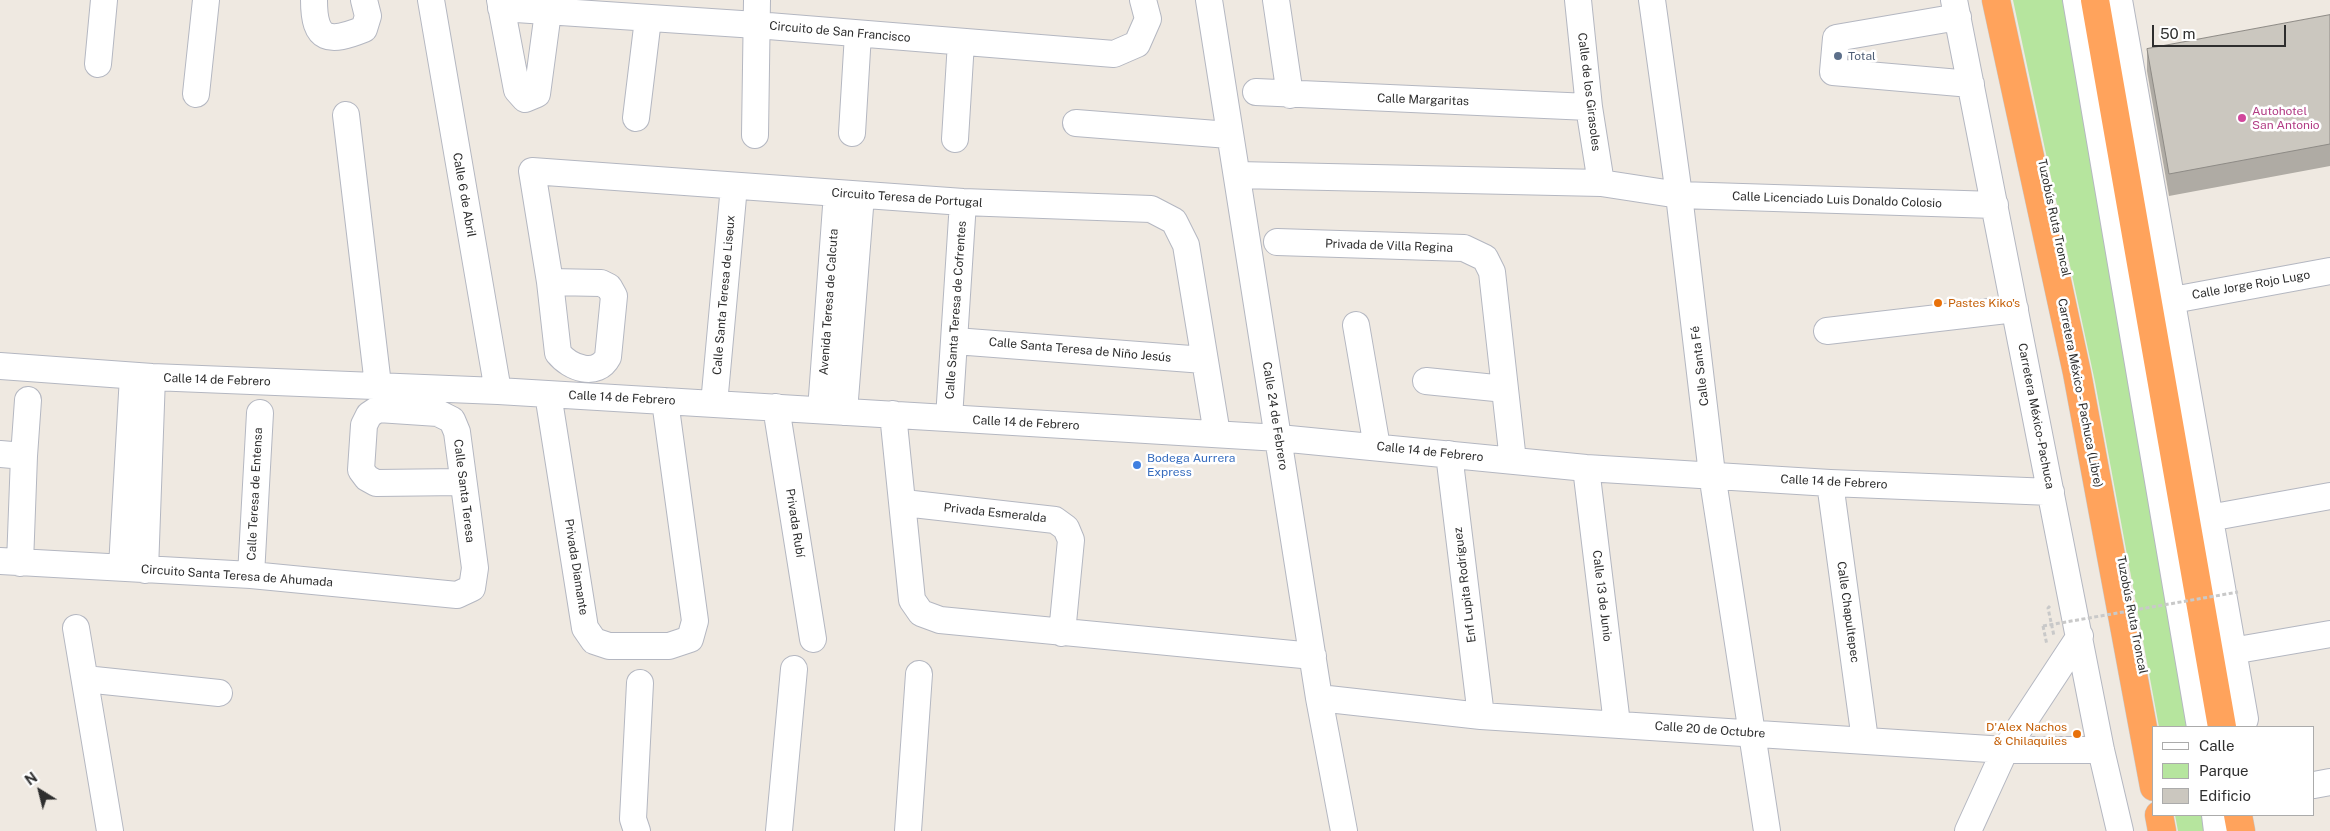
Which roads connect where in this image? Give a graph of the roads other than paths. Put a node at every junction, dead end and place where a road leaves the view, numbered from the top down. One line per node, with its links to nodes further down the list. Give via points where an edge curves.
1 (104, 0): 23 (street)
2 (206, 0): 26 (street)
3 (314, 0): 4 (street, via 314,18 319,32 328,38 351,35 364,29 368,16)
4 (364, 0)
5 (431, 0): 57 (street, Calle 6 de Abril)
6 (1143, 0): 22 (street, Circuito de San Francisco, via 1148,19 1137,44 1114,54)
7 (1209, 0): 34 (street, Calle 24 de Febrero)
8 (1276, 0): 27 (street)
9 (1578, 0): 28 (street, Calle de los Girasoles)
10 (1652, 0): 40 (street, Calle Santa Fé)
11 (1996, 0): 108 (highway, Carretera México - Pachuca (Libre), via 2077,373)
12 (2008, 0): 100 (street, Tuzobús Ruta Troncal, via 2087,374)
13 (2076, 0): 101 (street)
14 (2095, 0): 102 (highway)
15 (2118, 0): 46 (street)
16 (501, 4): 18 (street, Circuito de San Francisco); 18 (street, via 516,90 525,99 537,94)
17 (1956, 8): 24 (street, Carretera México-Pachuca); 24 (street, via 1836,38 1833,72)
18 (548, 12): 20 (street, Circuito de San Francisco)
19 (757, 13): 20 (street, Circuito de San Francisco); 21 (street, Circuito de San Francisco); 33 (street)
20 (648, 19): 30 (street)
21 (858, 34): 22 (street, Circuito de San Francisco); 32 (street)
22 (961, 42): 35 (street)
23 (98, 64)
24 (1971, 84): 42 (street, Carretera México-Pachuca)
25 (1256, 92): 27 (street, Calle Margaritas)
26 (196, 94)
27 (1290, 95): 28 (street, Calle Margaritas)
28 (1589, 107): 37 (street, Calle de los Girasoles)
29 (346, 116): 55 (street)
30 (636, 118)
31 (1076, 123): 34 (street)
32 (852, 133)
33 (755, 135)
34 (1229, 135): 36 (street, Calle 24 de Febrero)
35 (955, 139)
36 (1237, 175): 37 (street, Calle Licenciado Luis Donaldo Colosio); 68 (street, Calle 24 de Febrero)
37 (1601, 183): 40 (street, Calle Licenciado Luis Donaldo Colosio)
38 (734, 186): 39 (street, Circuito Teresa de Portugal); 45 (street, Circuito Teresa de Portugal, via 532,171); 61 (street, Calle Santa Teresa de Liseux)
39 (849, 194): 41 (street, Circuito Teresa de Portugal); 63 (street, Avenida Teresa de Calcuta)
40 (1679, 195): 42 (street, Calle Licenciado Luis Donaldo Colosio); 74 (street, Calle Santa Fé)
41 (963, 202): 50 (street, Calle Santa Teresa de Cofrentes); 51 (street, Circuito Teresa de Portugal, via 1151,209 1174,221 1186,245)
42 (1995, 205): 47 (street, Carretera México-Pachuca)
43 (1277, 242): 56 (street, Privada de Villa Regina, via 1464,248 1485,258 1492,272)
44 (2330, 271): 46 (street, Calle Jorge Rojo Lugo)
45 (550, 282)
46 (2173, 300): 80 (street)
47 (2015, 309): 49 (street); 77 (street, Carretera México-Pachuca)
48 (1356, 324): 69 (street)
49 (1827, 331)
50 (955, 341): 51 (street, Calle Santa Teresa de Niño Jesús); 66 (street, Calle Santa Teresa de Cofrentes)
51 (1204, 360): 67 (street, Circuito Teresa de Portugal)
52 (0, 366): 53 (street, Calle 14 de Febrero)
53 (143, 377): 55 (street, Calle 14 de Febrero); 82 (street)
54 (1426, 381): 56 (street)
55 (378, 385): 57 (street, Calle 14 de Febrero)
56 (1505, 389): 72 (street, Privada de Villa Regina)
57 (498, 391): 58 (street, Calle 14 de Febrero)
58 (548, 394): 60 (street, Calle 14 de Febrero); 60 (street, Privada Diamante, via 585,628 594,641 609,646 669,646 690,639 695,622)
59 (28, 400): 71 (street)
60 (665, 401): 61 (street, Calle 14 de Febrero)
61 (714, 404): 62 (street, Calle 14 de Febrero)
62 (776, 407): 63 (street, Calle 14 de Febrero); 88 (street, Privada Rubí)
63 (832, 411): 65 (street, Calle 14 de Febrero)
64 (260, 413): 83 (street, Calle Teresa de Entensa)
65 (893, 414): 66 (street, Calle 14 de Febrero); 79 (street)
66 (949, 418): 67 (street, Calle 14 de Febrero)
67 (1216, 434): 68 (street, Calle 14 de Febrero)
68 (1279, 438): 69 (street, Calle 14 de Febrero); 91 (street, Calle 24 de Febrero)
69 (1378, 447): 70 (street, Calle 14 de Febrero)
70 (1449, 454): 72 (street, Calle 14 de Febrero); 98 (street, Enf Lupita Rodríguez)
71 (12, 455): 81 (street)
72 (1513, 460): 73 (street, Calle 14 de Febrero)
73 (1586, 468): 74 (street, Calle 14 de Febrero); 99 (street, Calle 13 de Junio)
74 (1712, 474): 76 (street, Calle 14 de Febrero); 104 (street, Calle Santa Fé)
75 (462, 482): 75 (street, Calle Santa Teresa, via 457,432 452,420 438,413 378,409 369,415 364,425 362,470 367,478 376,483); 84 (street, Calle Santa Teresa, via 475,568)
76 (1830, 483): 77 (street, Calle 14 de Febrero); 105 (street, Calle Chapultepec)
77 (2051, 492): 89 (street, Carretera México-Pachuca)
78 (2330, 496): 80 (street)
79 (904, 503): 86 (street, via 912,600 921,613 940,620); 86 (street, Privada Esmeralda, via 1055,520 1066,528 1071,540)
80 (2209, 518): 90 (street)
81 (10, 562): 82 (street, Circuito Santa Teresa de Ahumada)
82 (134, 569): 83 (street, Circuito Santa Teresa de Ahumada)
83 (251, 575): 84 (street, Circuito Santa Teresa de Ahumada, via 457,595)
84 (472, 588)
85 (76, 628): 94 (street)
86 (1062, 633): 91 (street)
87 (2330, 634): 90 (street)
88 (813, 639)
89 (2068, 640): 106 (street); 107 (street, Carretera México-Pachuca)
90 (2232, 651): 103 (street, via 2245,719)
91 (1313, 656): 97 (street, Calle 24 de Febrero)
92 (794, 669): 117 (street)
93 (919, 674): 118 (street)
94 (85, 679): 96 (street); 115 (street)
95 (640, 683): 116 (street, via 633,819)
96 (219, 693)
97 (1319, 698): 98 (street, Calle 20 de Octubre); 119 (street, Calle 24 de Febrero)
98 (1481, 716): 99 (street, Calle 20 de Octubre)
99 (1618, 724): 104 (street, Calle 20 de Octubre)
100 (2153, 726)
101 (2200, 726)
102 (2222, 726)
103 (2242, 726)
104 (1750, 733): 105 (street, Calle 20 de Octubre); 120 (street, Calle Santa Fé)
105 (1865, 740): 106 (street, Calle 20 de Octubre)
106 (2004, 750): 107 (street, Calle 20 de Octubre); 121 (street)
107 (2101, 750): 122 (street, Carretera México-Pachuca)
108 (2152, 776)
109 (2330, 782): 110 (street)
110 (2315, 785)
111 (2159, 816): 123 (highway)
112 (2170, 816): 124 (street)
113 (2215, 816): 125 (street)
114 (2238, 816): 126 (highway)
115 (110, 831)
116 (637, 831)
117 (779, 831)
118 (908, 831)
119 (1344, 831)
120 (1767, 831)
121 (1968, 831)
122 (2120, 831)
123 (2162, 831)
124 (2172, 831)
125 (2217, 831)
126 (2241, 831)

